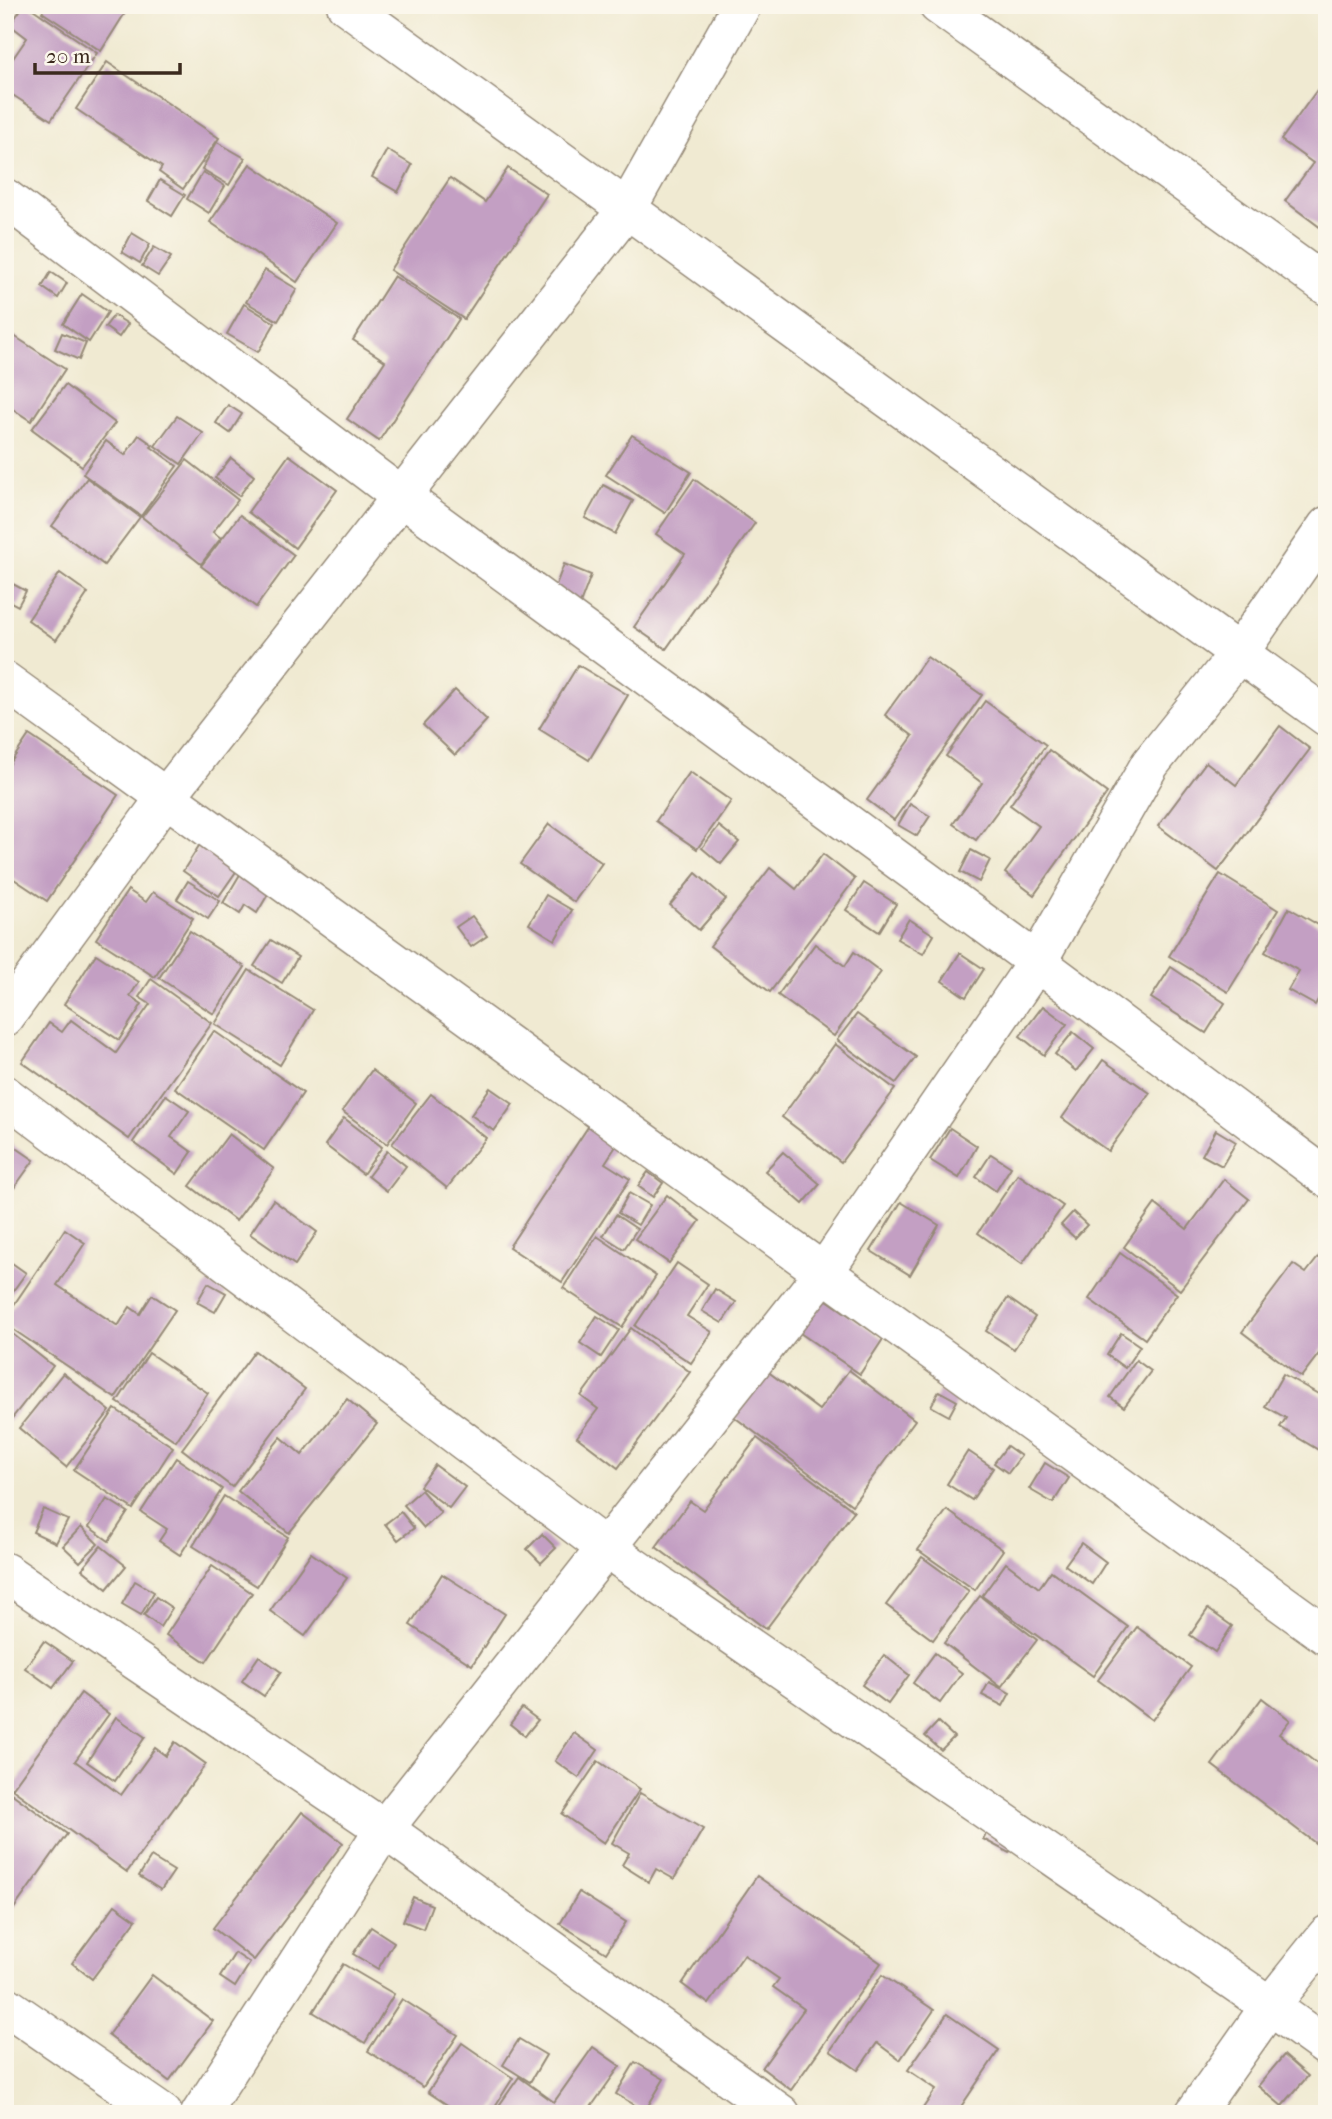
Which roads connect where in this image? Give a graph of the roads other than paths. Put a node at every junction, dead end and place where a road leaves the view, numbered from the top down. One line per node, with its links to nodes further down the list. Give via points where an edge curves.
1 (346, 5): 5 (street)
2 (742, 5): 5 (street)
3 (938, 5): 6 (street)
4 (5, 198): 7 (street)
5 (627, 209): 7 (street); 9 (street)
6 (1327, 286)
7 (402, 497): 12 (street); 13 (street)
8 (1327, 526): 9 (street)
9 (1239, 653): 11 (street); 13 (street, via 1150,764)
10 (5, 681): 12 (street)
11 (1327, 717)
12 (166, 797): 14 (street); 17 (street)
13 (1037, 962): 16 (street); 17 (street)
14 (5, 1017)
15 (5, 1095): 18 (street)
16 (1327, 1178)
17 (824, 1272): 18 (street); 20 (street)
18 (606, 1548): 21 (street); 24 (street)
19 (5, 1572): 21 (street)
20 (1327, 1636)
21 (384, 1829): 27 (street); 28 (street)
22 (1327, 1935): 24 (street)
23 (5, 2004): 26 (street)
24 (1270, 2006): 25 (street); 29 (street)
25 (1327, 2047)
26 (163, 2114)
27 (200, 2114)
28 (781, 2114)
29 (1194, 2114)

